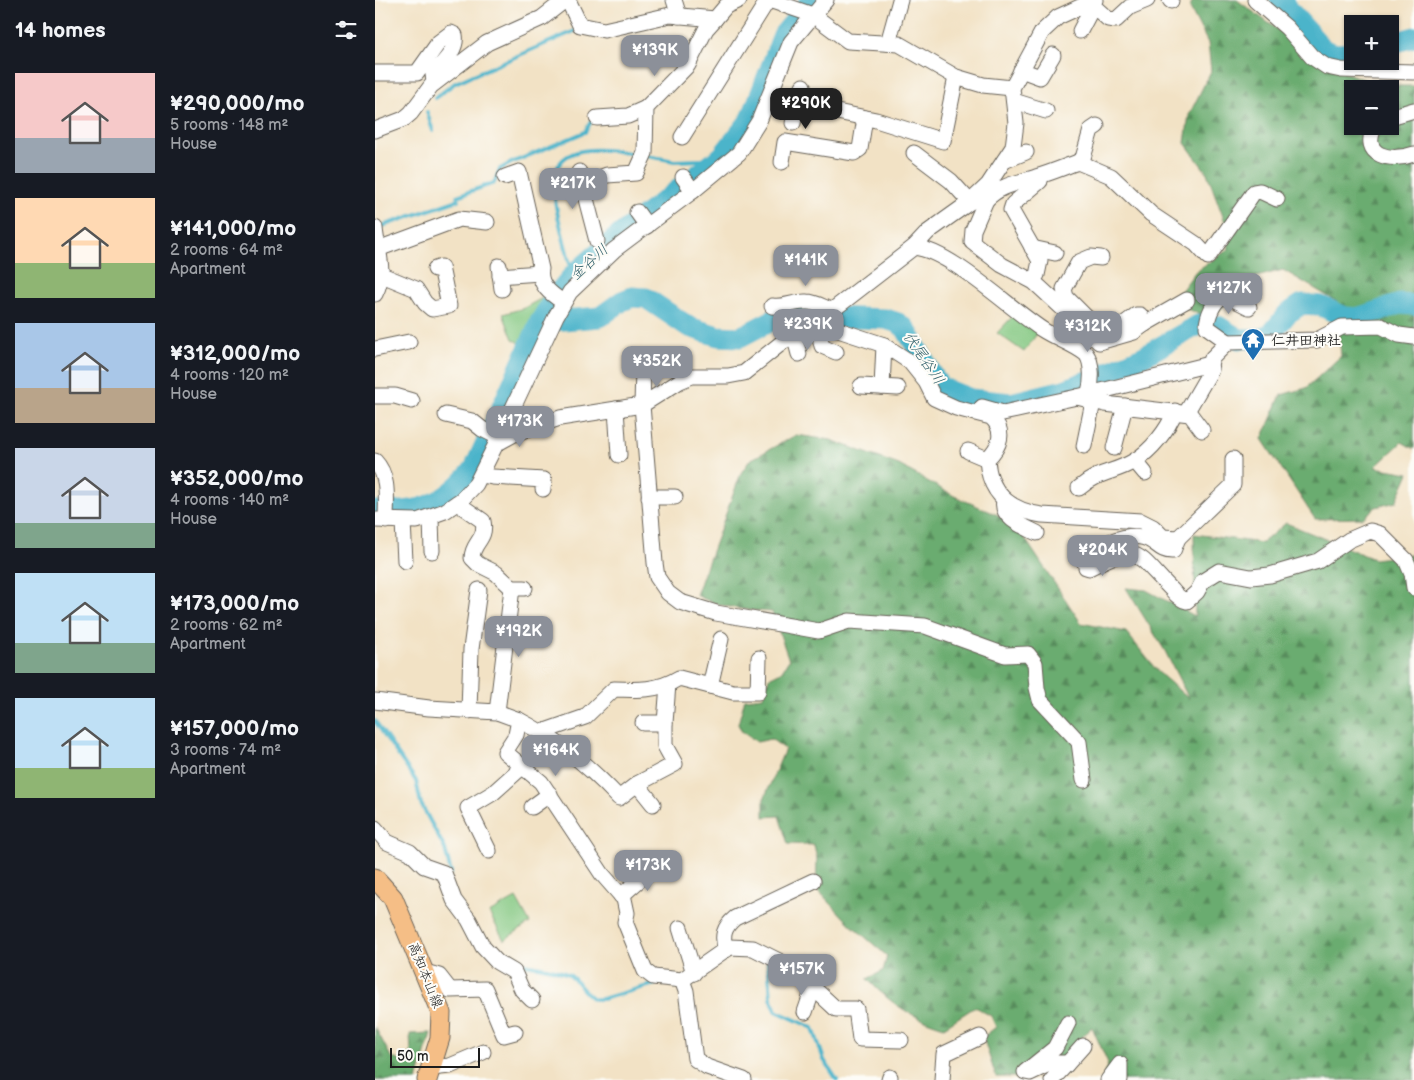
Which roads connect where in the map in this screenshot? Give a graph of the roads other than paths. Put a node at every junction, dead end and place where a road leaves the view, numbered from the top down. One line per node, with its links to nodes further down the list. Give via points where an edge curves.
1 (567, 0): 12 (street, via 580,25 593,29 613,29 659,17); 20 (street, via 542,18 487,42)
2 (674, 0): 12 (street)
3 (739, 0): 10 (street)
4 (769, 0): 11 (street); 34 (street)
5 (826, 0): 11 (street)
6 (900, 0): 14 (street)
7 (1147, 0): 9 (street, via 1130,7 1116,20 1108,19)
8 (1255, 0): 18 (street, via 1287,28 1312,57 1327,67)
9 (1083, 3): 13 (street, via 1090,12); 17 (street, via 1042,32)
10 (720, 9): 12 (street); 24 (street, via 688,65)
11 (807, 12): 14 (street, via 848,41); 44 (street, via 786,51 759,121 747,142 729,163)
12 (679, 16)
13 (1080, 30)
14 (887, 43): 19 (street, via 899,44)
15 (1053, 55): 17 (street, via 1040,77)
16 (377, 69): 20 (street, via 417,73 439,42 449,34 455,35 456,42 449,55 433,74)
17 (1021, 70): 22 (street)
18 (1414, 72)
19 (956, 77): 22 (street); 29 (street, via 943,141)
20 (434, 83): 32 (street, via 404,119)
21 (803, 86): 23 (street)
22 (1013, 95): 26 (street); 38 (street, via 1015,136 1013,147)
23 (798, 104): 29 (street); 30 (street)
24 (646, 108): 28 (street, via 628,116); 51 (street, via 643,156 637,173 580,178)
25 (1414, 110): 27 (street)
26 (1046, 111)
27 (1399, 114)
28 (597, 118)
29 (865, 118): 39 (street, via 861,149 854,153 785,142)
30 (793, 123)
31 (1097, 126): 40 (street, via 1091,130 1083,158)
32 (375, 130)
33 (1373, 135): 37 (street, via 1371,142 1381,156 1394,159)
34 (681, 136)
35 (1027, 152): 38 (street)
36 (914, 153): 45 (street)
37 (1414, 154)
38 (1004, 161): 45 (street)
39 (782, 162)
40 (1078, 162): 41 (street); 46 (street, via 1111,176 1151,214 1196,244 1208,257 1254,192)
41 (1039, 176): 45 (street, via 1013,182); 53 (street, via 1040,181 1013,204 1011,210)
42 (505, 177): 58 (street, via 519,172)
43 (683, 177): 44 (street)
44 (693, 190): 49 (street)
45 (979, 198): 52 (street, via 928,232); 69 (street, via 972,242 1002,266 1034,282 1095,340 1105,342 1134,332)
46 (1277, 200)
47 (637, 212): 49 (street)
48 (487, 222): 54 (street, via 459,219)
49 (647, 226): 63 (street, via 580,280)
50 (375, 229): 54 (street)
51 (597, 241)
52 (914, 247): 62 (street, via 935,253); 68 (street)
53 (1032, 248): 55 (street); 59 (street, via 1040,261)
54 (378, 249): 61 (street)
55 (1055, 253)
56 (1101, 258): 69 (street, via 1091,257 1079,262 1065,289 1066,297 1101,332 1116,330 1136,314)
57 (435, 269): 61 (street, via 441,267 449,306 432,309 416,289)
58 (540, 273): 60 (street); 63 (street)
59 (1037, 275)
60 (500, 277)
61 (378, 283)
62 (993, 293): 64 (street, via 995,289); 84 (street, via 1043,330 1090,358)
63 (551, 296): 94 (street, via 555,316 548,333)
64 (1012, 299)
65 (1187, 300): 69 (street)
66 (772, 306): 68 (street, via 808,302)
67 (1249, 307): 73 (street, via 1226,297 1214,306 1207,323)
68 (828, 317): 70 (street); 74 (street); 76 (street, via 822,346)
69 (1145, 324)
70 (793, 335): 77 (street); 88 (street, via 744,373 688,378)
71 (1414, 337): 73 (street, via 1399,335 1381,326 1343,327 1317,340)
72 (409, 342): 75 (street)
73 (1229, 342): 78 (street)
74 (883, 345): 82 (street); 85 (street, via 909,362)
75 (375, 349)
76 (836, 352)
77 (799, 354)
78 (1210, 364): 84 (street); 91 (street, via 1211,370)
79 (643, 370): 88 (street)
80 (375, 386): 86 (street)
81 (861, 386): 82 (street)
82 (881, 387): 83 (street)
83 (898, 388)
84 (1088, 389): 85 (street, via 1003,413 957,401); 89 (street); 95 (street)
85 (931, 390): 99 (street, via 934,398 956,408 991,417 1000,432 999,444)
86 (375, 397): 87 (street, via 395,396)
87 (412, 401)
88 (642, 405): 90 (street); 107 (street)
89 (1125, 406): 91 (street); 96 (street)
90 (616, 409): 94 (street, via 560,418 516,433); 98 (street)
91 (1181, 412): 93 (street, via 1193,416); 102 (street)
92 (446, 415): 94 (street, via 472,421)
93 (1202, 430)
94 (493, 436): 104 (street)
95 (1084, 446)
96 (1114, 448)
97 (968, 451): 99 (street)
98 (619, 455)
99 (987, 459): 109 (street, via 991,480)
100 (1233, 459): 115 (street, via 1233,485)
101 (375, 460): 111 (street, via 382,468)
102 (1135, 461): 103 (street); 105 (street, via 1095,476)
103 (1145, 473)
104 (482, 475): 106 (street, via 544,480); 110 (street)
105 (1079, 488)
106 (543, 489)
107 (649, 497): 108 (street); 132 (street, via 657,577 668,593 680,602 716,613 819,631 849,621 925,626 1005,655 1028,654 1035,663 1040,700 1079,742)
108 (675, 498)
109 (1004, 501): 114 (street, via 1006,513 1011,518); 115 (street, via 1034,514 1141,521 1153,527 1163,538)
110 (457, 503): 112 (street); 126 (street, via 483,521 483,536 472,558 519,588)
111 (383, 516): 113 (street)
112 (431, 518): 113 (street); 116 (street)
113 (403, 522): 117 (street)
114 (1037, 533)
115 (1178, 538): 118 (street, via 1173,551 1166,551 1146,538 1127,537 1094,551 1085,565 1089,568 1117,554 1134,555 1153,568 1179,597 1187,601 1203,581 1219,571 1251,577 1270,575 1318,561 1349,540 1370,531 1380,534 1406,560)
116 (432, 551)
117 (405, 561)
118 (1414, 588)
119 (479, 590): 125 (street, via 471,648)
120 (721, 639): 123 (street)
121 (759, 658): 123 (street, via 757,692 733,692)
122 (668, 684): 123 (street, via 679,678); 129 (street); 130 (street, via 645,690 614,689 585,717)
123 (710, 686)
124 (375, 701): 125 (street)
125 (469, 710): 126 (street)
126 (497, 712): 127 (street)
127 (519, 720): 130 (street); 131 (street, via 516,735 505,752)
128 (643, 723): 129 (street)
129 (665, 723): 133 (street, via 665,746 675,764)
130 (542, 732): 133 (street, via 594,770 619,798)
131 (522, 767): 134 (street); 138 (street, via 493,793 468,808)
132 (1084, 780)
133 (637, 784): 135 (street)
134 (550, 794): 136 (street); 142 (street, via 602,874)
135 (653, 804)
136 (532, 808)
137 (375, 828): 148 (street, via 387,842 410,852 424,866 444,873 455,900 483,947 497,962 514,972 522,990)
138 (489, 851)
139 (655, 867): 142 (street)
140 (375, 878): 145 (main road, 高知本山線, via 393,898)
141 (813, 881): 144 (street, via 735,918 724,931)
142 (621, 896): 146 (street, via 626,905 625,922 645,971 653,977)
143 (680, 928): 146 (street)
144 (726, 950): 146 (street); 147 (street, via 729,947 753,948 791,967)
145 (425, 972): 151 (street, via 439,976 450,990 485,989 504,1035); 157 (main road, 高知本山線, via 441,1013 440,1038)
146 (687, 981): 158 (street, via 695,1059 707,1067)
147 (814, 986): 149 (street); 153 (street, via 836,1009 856,1009 860,1039)
148 (532, 1000)
149 (805, 1012)
150 (1068, 1023): 156 (street, via 1055,1048 1025,1072 1030,1073 1051,1063)
151 (515, 1032)
152 (980, 1037): 159 (street, via 944,1054)
153 (901, 1040)
154 (1083, 1046): 156 (street)
155 (483, 1052): 157 (street)
156 (1066, 1065): 160 (street)
157 (429, 1074)
158 (744, 1080)
159 (942, 1080)
160 (1053, 1080)
161 (1108, 1080): 162 (street, via 1120,1064)
162 (1120, 1080)

